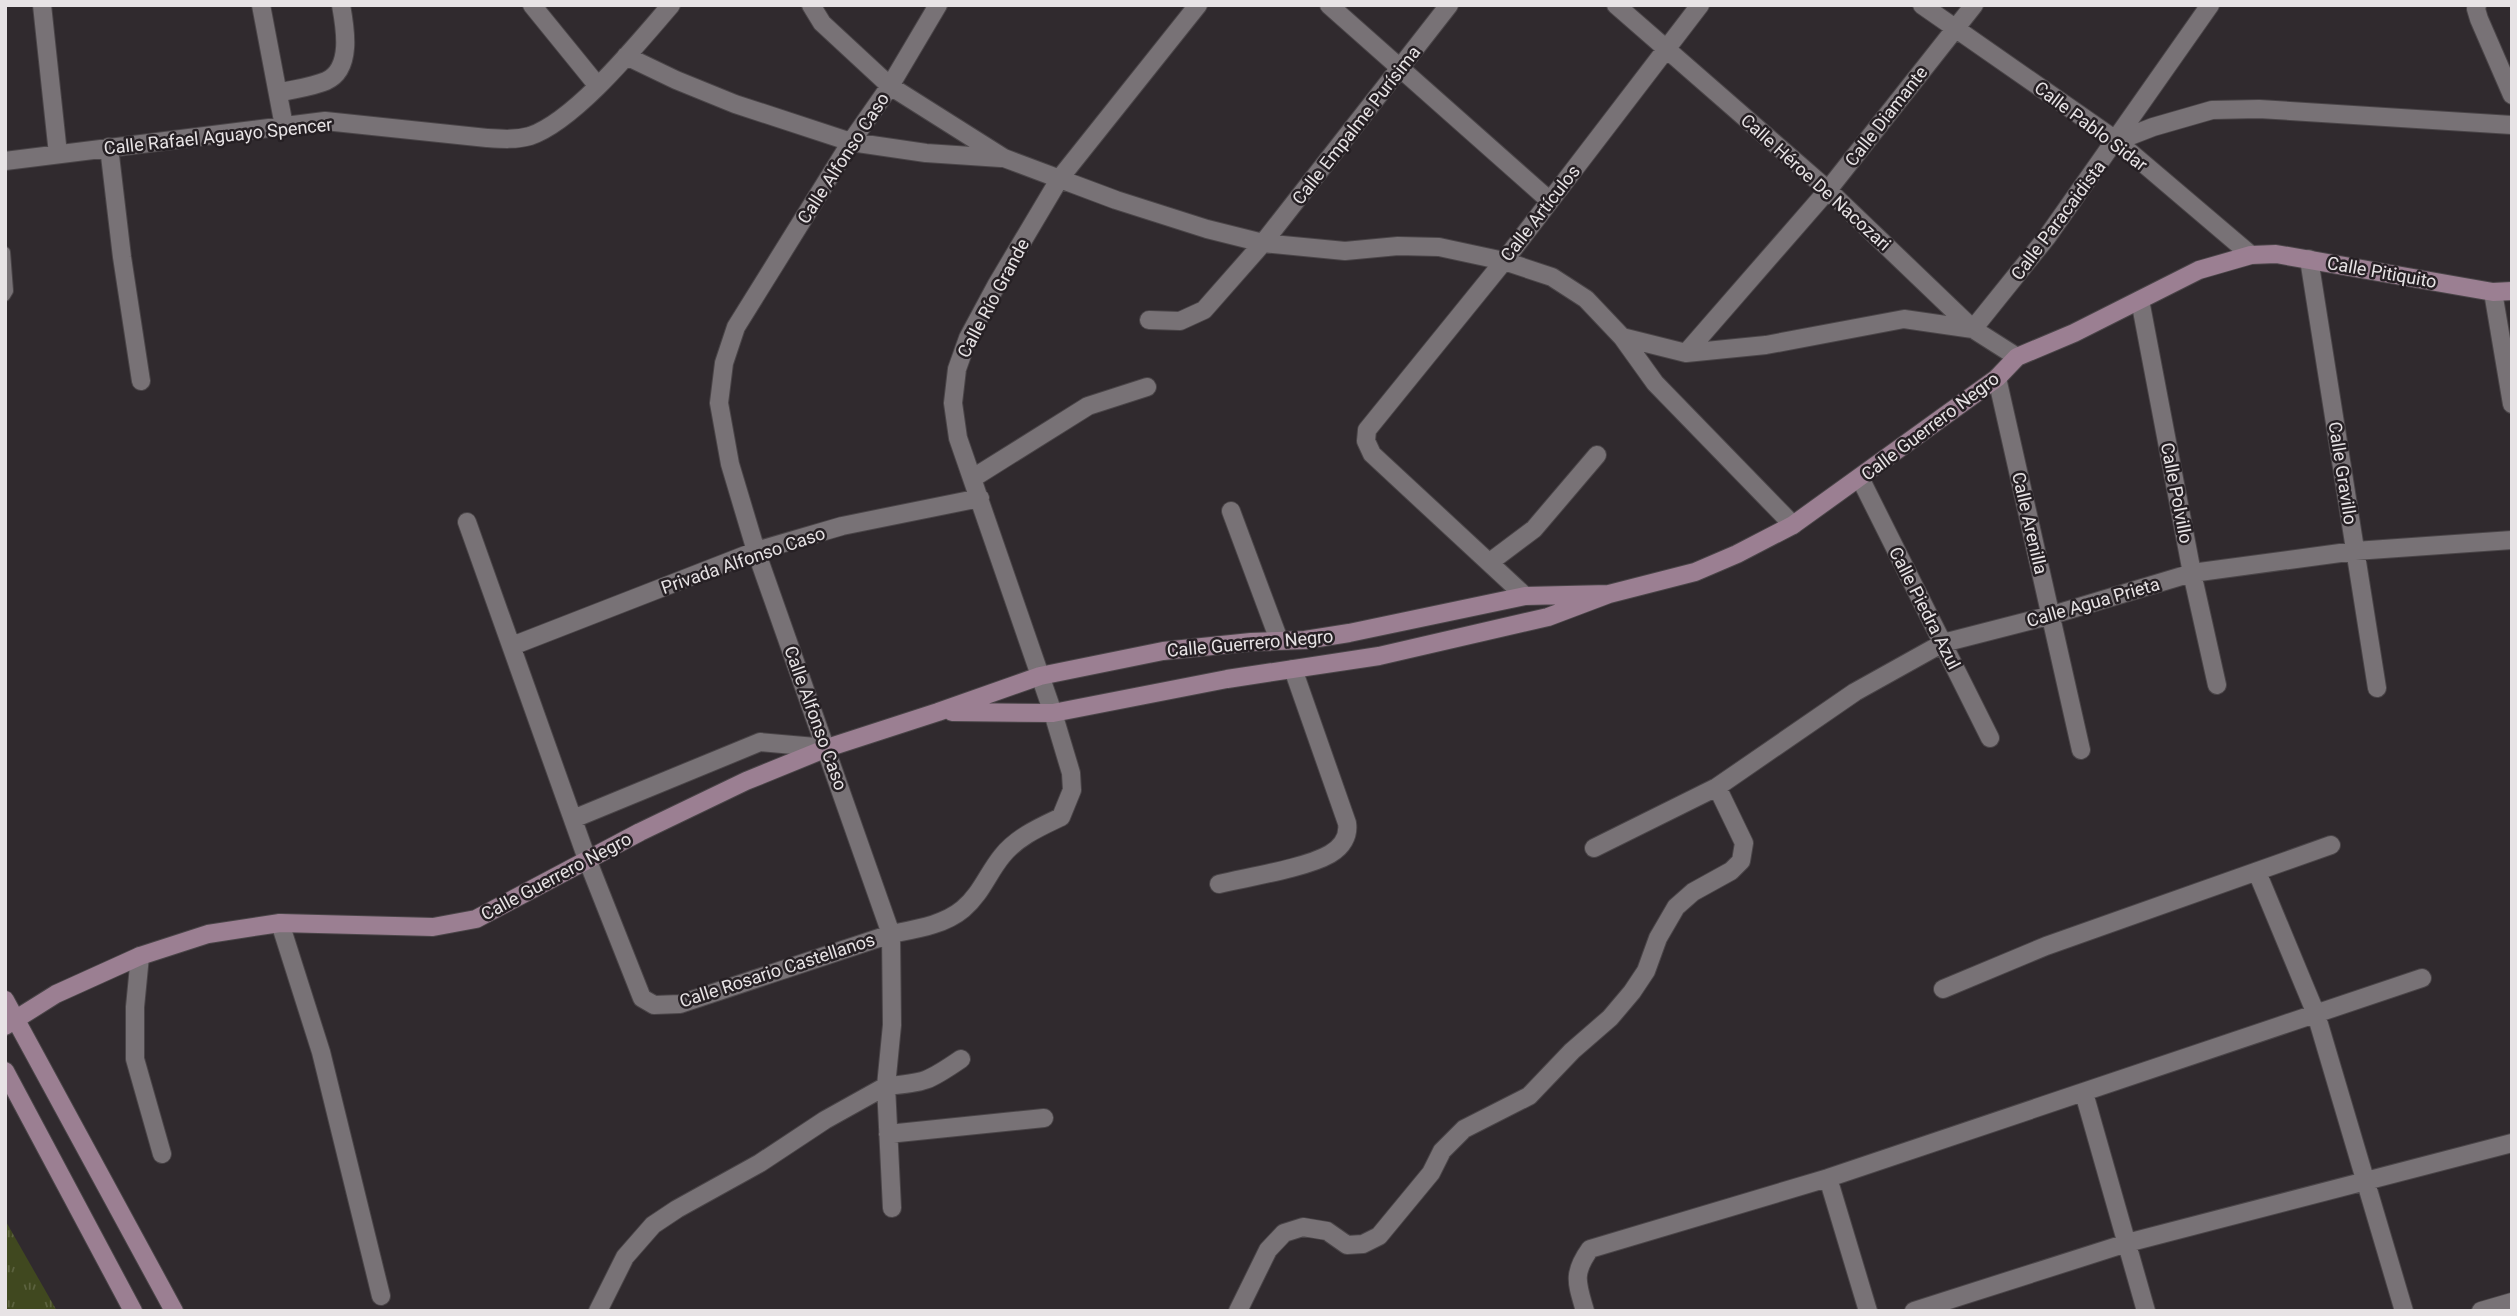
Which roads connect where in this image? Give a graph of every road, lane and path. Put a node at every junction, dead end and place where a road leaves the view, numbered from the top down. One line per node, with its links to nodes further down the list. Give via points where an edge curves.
1 (42, 5): 30 (street)
2 (261, 5): 23 (street)
3 (341, 5): 23 (street, via 344,57 337,72 328,80)
4 (532, 5): 21 (street)
5 (811, 5): 22 (street, via 822,23)
6 (938, 5): 22 (street, Calle Alfonso Caso)
7 (1198, 5): 33 (street, Calle Río Grande)
8 (1329, 5): 20 (street)
9 (1449, 5): 20 (street, Calle Empalme Purísima)
10 (1616, 5): 18 (street, Calle Héroe De Nacozari)
11 (1700, 5): 18 (street, Calle Artículos)
12 (1922, 5): 17 (street, Calle Pablo Sidar)
13 (1974, 5): 17 (street, Calle Diamante)
14 (2210, 5): 27 (street, Calle Paracaidista)
15 (2477, 5): 24 (street)
16 (662, 9): 19 (street, Calle Rafael Aguayo Spencer)
17 (1955, 27): 27 (street, Calle Pablo Sidar); 34 (street, Calle Diamante)
18 (1665, 49): 34 (street, Calle Héroe De Nacozari); 35 (street, Calle Artículos)
19 (626, 56): 21 (street, Calle Rafael Aguayo Spencer); 28 (street, via 735,104)
20 (1401, 69): 35 (street); 36 (street, Calle Empalme Purísima)
21 (597, 85): 25 (street, Calle Rafael Aguayo Spencer, via 543,131 510,139 325,121)
22 (890, 86): 28 (street, Calle Alfonso Caso); 31 (street)
23 (278, 93): 25 (street)
24 (2512, 95)
25 (285, 125): 29 (street, Calle Rafael Aguayo Spencer)
26 (2512, 125): 27 (street, via 2212,110)
27 (2117, 141): 38 (street, Calle Pablo Sidar); 46 (street, Calle Paracaidista)
28 (851, 142): 31 (street); 62 (street, Calle Alfonso Caso, via 736,327 724,363 719,403 730,464)
29 (109, 147): 30 (street, Calle Rafael Aguayo Spencer); 51 (street)
30 (58, 154): 32 (street, Calle Rafael Aguayo Spencer)
31 (1004, 158): 33 (street)
32 (5, 161)
33 (1060, 178): 36 (street, via 1207,229); 55 (street, Calle Río Grande, via 968,338 957,369 953,403 958,438)
34 (1828, 190): 46 (street, Calle Héroe De Nacozari); 48 (street, Calle Diamante)
35 (1550, 201): 40 (street, Calle Artículos)
36 (1263, 243): 40 (street, via 1345,251 1439,247); 45 (street, Calle Empalme Purísima, via 1204,310 1180,321)
37 (5, 251): 43 (lane)
38 (2251, 256): 39 (street, Calle Pitiquito); 44 (street, Calle Guerrero Negro, via 2199,270)
39 (2309, 259): 42 (street, Calle Pitiquito); 63 (street, Calle Gravillo)
40 (1504, 261): 47 (street, via 1552,277 1586,299); 64 (street, Calle Artículos, via 1376,417 1366,441 1372,454)
41 (2512, 291): 42 (street, Calle Pitiquito)
42 (2493, 292): 53 (street)
43 (5, 296)
44 (2140, 300): 49 (street, Calle Guerrero Negro); 65 (street, Calle Polvillo)
45 (1149, 320)
46 (1973, 329): 48 (street, via 1904,318 1766,345); 49 (street, Calle Héroe De Nacozari)
47 (1622, 337): 48 (street); 60 (street, via 1655,383)
48 (1686, 353)
49 (2017, 357): 50 (street, Calle Guerrero Negro)
50 (1997, 378): 56 (street, Calle Guerrero Negro); 68 (street, Calle Arenilla)
51 (141, 381)
52 (1147, 387): 55 (street, via 1088,406)
53 (2512, 404)
54 (1597, 455): 64 (street, via 1534,528)
55 (972, 478): 57 (street, Calle Río Grande)
56 (1860, 478): 60 (street, Calle Guerrero Negro); 70 (street, Calle Piedra Azul)
57 (980, 498): 62 (street, Privada Alfonso Caso, via 842,526); 73 (street, Calle Río Grande)
58 (1231, 511): 69 (street)
59 (467, 522): 71 (street, Calle Rosario Castellanos)
60 (1793, 525): 66 (street, Calle Guerrero Negro, via 1695,572)
61 (2512, 540): 63 (street, Calle Agua Prieta)
62 (756, 551): 71 (street, Privada Alfonso Caso); 79 (street, Calle Alfonso Caso)
63 (2355, 551): 65 (street, Calle Agua Prieta); 75 (street, Calle Gravillo)
64 (1490, 562): 67 (street)
65 (2192, 573): 68 (street, Calle Agua Prieta); 74 (street, Calle Polvillo)
66 (1609, 594): 67 (street, Calle Guerrero Negro); 72 (street, Calle Guerrero Negro, via 1548,617 1462,638)
67 (1525, 596): 69 (street, Calle Guerrero Negro, via 1349,633)
68 (2052, 615): 70 (street, Calle Agua Prieta); 80 (street, Calle Arenilla)
69 (1279, 640): 73 (street, Calle Guerrero Negro, via 1163,650)
70 (1943, 643): 78 (street, Calle Piedra Azul); 81 (street, Calle Agua Prieta, via 1854,692)
71 (512, 646): 82 (street, Calle Rosario Castellanos)
72 (1293, 669): 77 (street, Calle Guerrero Negro); 87 (street, via 1349,833 1330,854)
73 (1040, 676): 76 (street, Calle Guerrero Negro); 77 (street, Calle Rosario Castellanos)
74 (2217, 685)
75 (2377, 688)
76 (938, 712): 77 (street, Calle Guerrero Negro); 79 (street, Calle Guerrero Negro)
77 (1053, 713): 89 (street, Calle Rosario Castellanos, via 1071,774 1072,790 1061,817 1033,830 1003,855 962,910 920,929)
78 (1990, 738)
79 (827, 748): 82 (street, via 760,742); 85 (street, Calle Guerrero Negro, via 746,781); 89 (street, Calle Alfonso Caso)
80 (2081, 750)
81 (1717, 787): 84 (street, Calle Agua Prieta); 113 (street, via 1744,843 1741,861 1676,907 1658,937 1646,971 1610,1018 1529,1096 1464,1129 1442,1151 1432,1173 1379,1236 1347,1245 1326,1231 1303,1227 1284,1233 1268,1250)
82 (573, 819): 85 (street, Calle Rosario Castellanos)
83 (2331, 845): 86 (street)
84 (1594, 848)
85 (587, 859): 88 (street, Calle Guerrero Negro, via 461,923 433,927); 89 (street, Calle Rosario Castellanos, via 634,982 642,998 654,1005 680,1003)
86 (2257, 872): 92 (street, via 2046,946); 94 (street)
87 (1219, 884)
88 (280, 923): 90 (street, Calle Guerrero Negro, via 208,934); 108 (street, via 321,1052)
89 (891, 934): 98 (street, Calle Alfonso Caso, via 892,1025)
90 (140, 956): 95 (street, Calle Guerrero Negro, via 56,994); 103 (street, via 135,1059)
91 (2422, 978): 94 (street)
92 (1943, 989)
93 (5, 1000): 95 (street)
94 (2316, 1014): 99 (street); 105 (street)
95 (11, 1023): 111 (street)
96 (961, 1059): 98 (street, via 933,1079)
97 (5, 1071): 110 (street)
98 (886, 1086): 101 (street, Calle Alfonso Caso); 112 (street, via 653,1225 625,1257)
99 (2084, 1093): 104 (street); 107 (street)
100 (1044, 1118): 101 (street)
101 (888, 1134): 106 (street, Calle Alfonso Caso)
102 (2512, 1143): 105 (street)
103 (163, 1154)
104 (1828, 1178): 114 (street, via 1590,1249 1576,1277); 115 (street)
105 (2366, 1181): 107 (street); 118 (street)
106 (892, 1208)
107 (2127, 1243): 116 (street); 117 (street)
108 (381, 1296)
109 (2512, 1302): 119 (street)
110 (133, 1311)
111 (174, 1311)
112 (598, 1311)
113 (1238, 1311)
114 (1585, 1311)
115 (1868, 1311)
116 (1914, 1311)
117 (2146, 1311)
118 (2404, 1311)
119 (2481, 1311)

